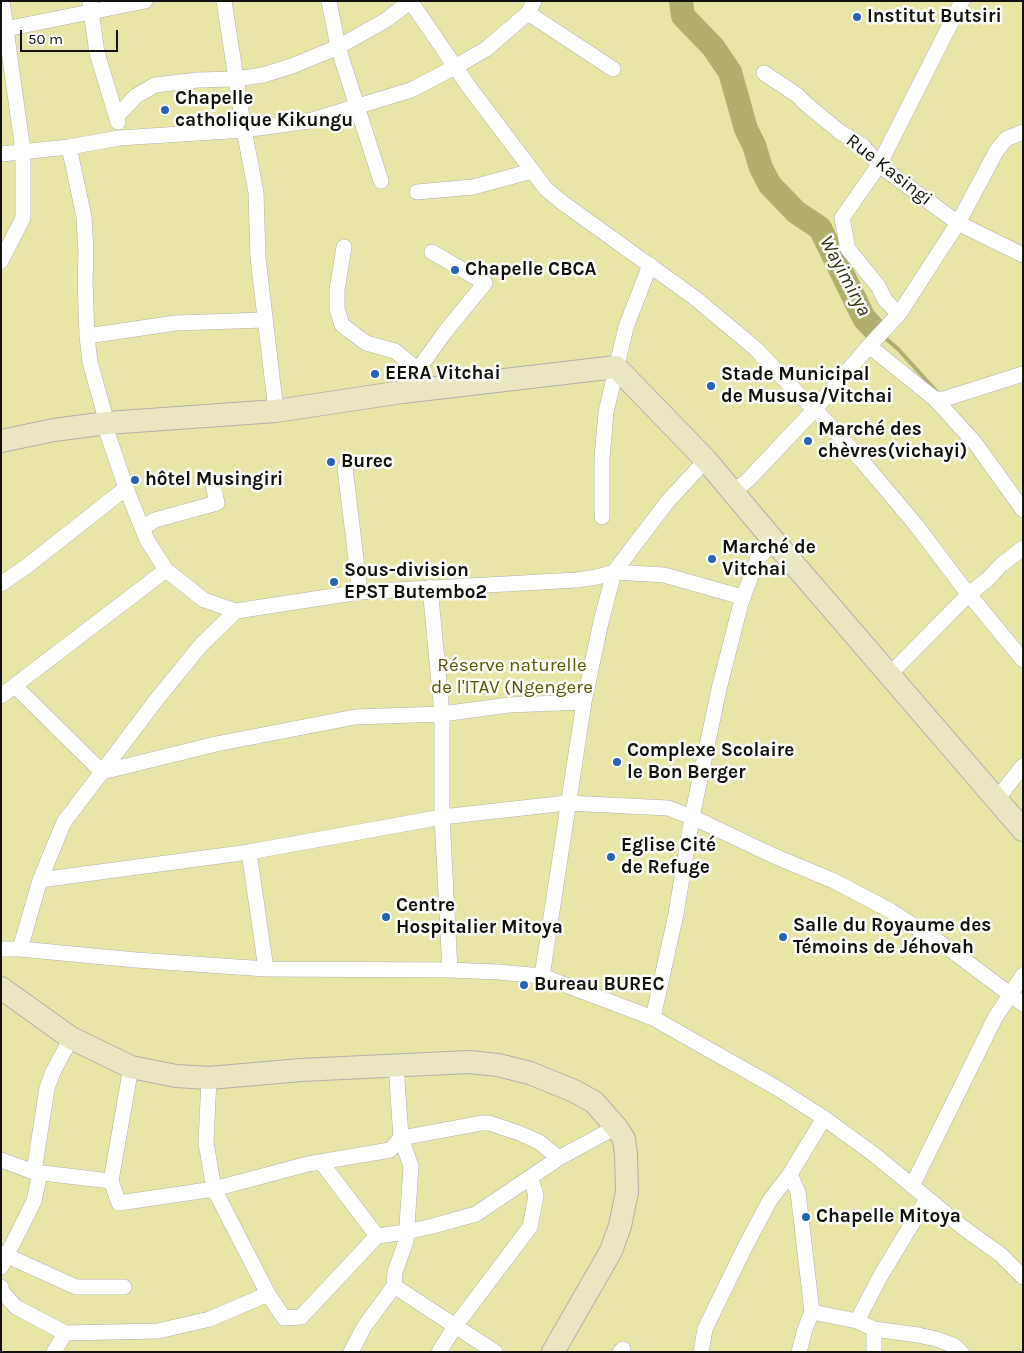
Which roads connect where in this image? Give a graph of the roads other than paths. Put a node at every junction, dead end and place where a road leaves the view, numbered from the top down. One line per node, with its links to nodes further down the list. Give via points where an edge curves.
1 (2, 1): 9 (street)
2 (145, 1): 7 (street)
3 (224, 1): 14 (street)
4 (329, 1): 10 (street)
5 (962, 1): 23 (street)
6 (411, 2): 10 (street); 11 (street)
7 (91, 6): 9 (street); 16 (street, via 97,54)
8 (531, 7): 11 (street, via 486,49); 12 (street)
9 (4, 29): 21 (street)
10 (338, 47): 14 (street, via 292,66); 15 (street)
11 (456, 67): 15 (street, via 411,90); 24 (street)
12 (613, 69)
13 (764, 72): 23 (street, Rue Kasingi, via 840,132 863,146)
14 (236, 79): 16 (street, via 156,84 136,96); 17 (street)
15 (357, 105): 17 (street, via 309,121); 25 (street)
16 (117, 116): 19 (street)
17 (244, 130): 19 (street); 34 (street, via 256,192)
18 (1023, 132): 27 (street, via 1006,139 997,150)
19 (119, 138): 20 (street)
20 (68, 147): 21 (street); 35 (street, via 84,218)
21 (23, 151): 22 (street); 31 (street, via 23,218)
22 (1, 154)
23 (879, 164): 27 (street, Rue Kasingi); 33 (street, via 842,218 848,248 885,300)
24 (532, 171): 26 (street, via 473,187); 32 (street, via 563,203)
25 (381, 181)
26 (417, 192)
27 (958, 224): 30 (street, Rue Kasingi); 33 (street)
28 (344, 247): 38 (street, via 336,290 342,325 366,343 395,351)
29 (432, 252): 38 (street, via 485,283)
30 (1023, 255)
31 (1, 261)
32 (650, 265): 37 (street, via 626,327); 42 (street, via 756,349)
33 (899, 314): 36 (street)
34 (264, 320): 35 (street, via 176,323); 43 (street)
35 (87, 336): 44 (street, via 90,362)
36 (876, 338): 41 (street); 42 (street)
37 (616, 367): 40 (street); 46 (street); 52 (street, via 606,412)
38 (417, 370): 40 (street)
39 (1023, 374): 41 (street, via 944,400)
40 (402, 392): 43 (street)
41 (934, 400): 51 (street, via 975,443)
42 (815, 409): 50 (street); 61 (street, via 916,525)
43 (276, 411): 44 (street)
44 (107, 423): 45 (street); 49 (street, via 107,432)
45 (1, 441)
46 (706, 460): 50 (street); 57 (street, via 668,501)
47 (345, 468): 60 (street)
48 (212, 480): 53 (street, via 216,503 156,520)
49 (126, 488): 53 (street); 58 (street)
50 (733, 492): 54 (street)
51 (1020, 502)
52 (602, 516)
53 (142, 528): 56 (street)
54 (774, 541): 62 (street, via 757,560); 65 (street)
55 (1023, 548): 61 (street)
56 (166, 570): 63 (street, via 204,600); 66 (street)
57 (614, 572): 59 (street, via 577,580); 62 (street, via 664,575); 68 (street)
58 (1, 584)
59 (430, 587): 60 (street); 69 (street)
60 (360, 592): 63 (street)
61 (969, 594): 64 (street); 65 (street)
62 (742, 597): 75 (street)
63 (236, 611): 71 (street, via 201,645)
64 (1023, 660)
65 (890, 675): 72 (street)
66 (15, 686): 67 (street); 71 (street)
67 (1, 696)
68 (584, 702): 69 (street, via 509,705); 73 (street)
69 (442, 714): 71 (street, via 355,717 216,744); 74 (street)
70 (1023, 766): 72 (street)
71 (102, 772): 78 (street, via 64,822)
72 (997, 799): 76 (street)
73 (568, 803): 74 (street); 75 (street, via 668,808); 84 (street)
74 (442, 817): 77 (street); 82 (street)
75 (692, 817): 86 (street, via 834,881 891,911); 88 (street, via 676,914)
76 (1023, 830)
77 (249, 852): 78 (street); 81 (street)
78 (40, 880): 80 (street)
79 (1, 949): 80 (street)
80 (20, 949): 81 (street)
81 (266, 969): 82 (street)
82 (450, 970): 84 (street)
83 (1023, 975): 86 (street)
84 (542, 976): 88 (street)
85 (2, 989): 89 (street)
86 (1010, 994): 87 (street); 103 (street)
87 (1023, 1004)
88 (653, 1018): 93 (street)
89 (71, 1038): 91 (street); 99 (street, via 47,1088)
90 (396, 1065): 92 (street); 94 (street, via 469,1062 530,1073 594,1102); 95 (street)
91 (131, 1067): 92 (street, via 176,1076); 102 (street)
92 (209, 1078): 104 (street, via 206,1143)
93 (824, 1118): 100 (street); 103 (street)
94 (616, 1127): 96 (street); 123 (street, via 624,1139 626,1155 627,1192 620,1226 611,1251)
95 (401, 1138): 96 (street, via 489,1123 539,1142); 98 (street, via 390,1150); 106 (street, via 411,1166)
96 (559, 1158): 101 (street)
97 (1, 1160): 99 (street)
98 (321, 1162): 104 (street); 107 (street)
99 (37, 1172): 102 (street); 108 (street, via 34,1201)
100 (790, 1174): 114 (street, via 798,1192); 124 (street, via 770,1200 744,1249 705,1328)
101 (530, 1178): 106 (street, via 476,1214); 116 (street, via 536,1196 530,1227)
102 (112, 1182): 104 (street, via 119,1203)
103 (912, 1186): 105 (street)
104 (214, 1188): 113 (street)
105 (927, 1199): 109 (street, via 1001,1255); 115 (street)
106 (406, 1232): 107 (street); 110 (street)
107 (377, 1236): 113 (street, via 301,1317 284,1318)
108 (3, 1259): 111 (street, via 76,1287)
109 (1023, 1277)
110 (394, 1286): 116 (street); 120 (street, via 364,1327)
111 (124, 1287)
112 (1, 1288): 118 (street, via 16,1307)
113 (268, 1294): 118 (street, via 210,1319 158,1331)
114 (812, 1312): 115 (street); 125 (street)
115 (857, 1322): 117 (street)
116 (456, 1325): 121 (street); 122 (street)
117 (874, 1329): 126 (street); 127 (street, via 936,1339 953,1345)
118 (65, 1333): 119 (street)
119 (54, 1352)
120 (351, 1352)
121 (439, 1352)
122 (495, 1352)
123 (553, 1352)
124 (701, 1352)
125 (799, 1352)
126 (874, 1352)
127 (961, 1352)

